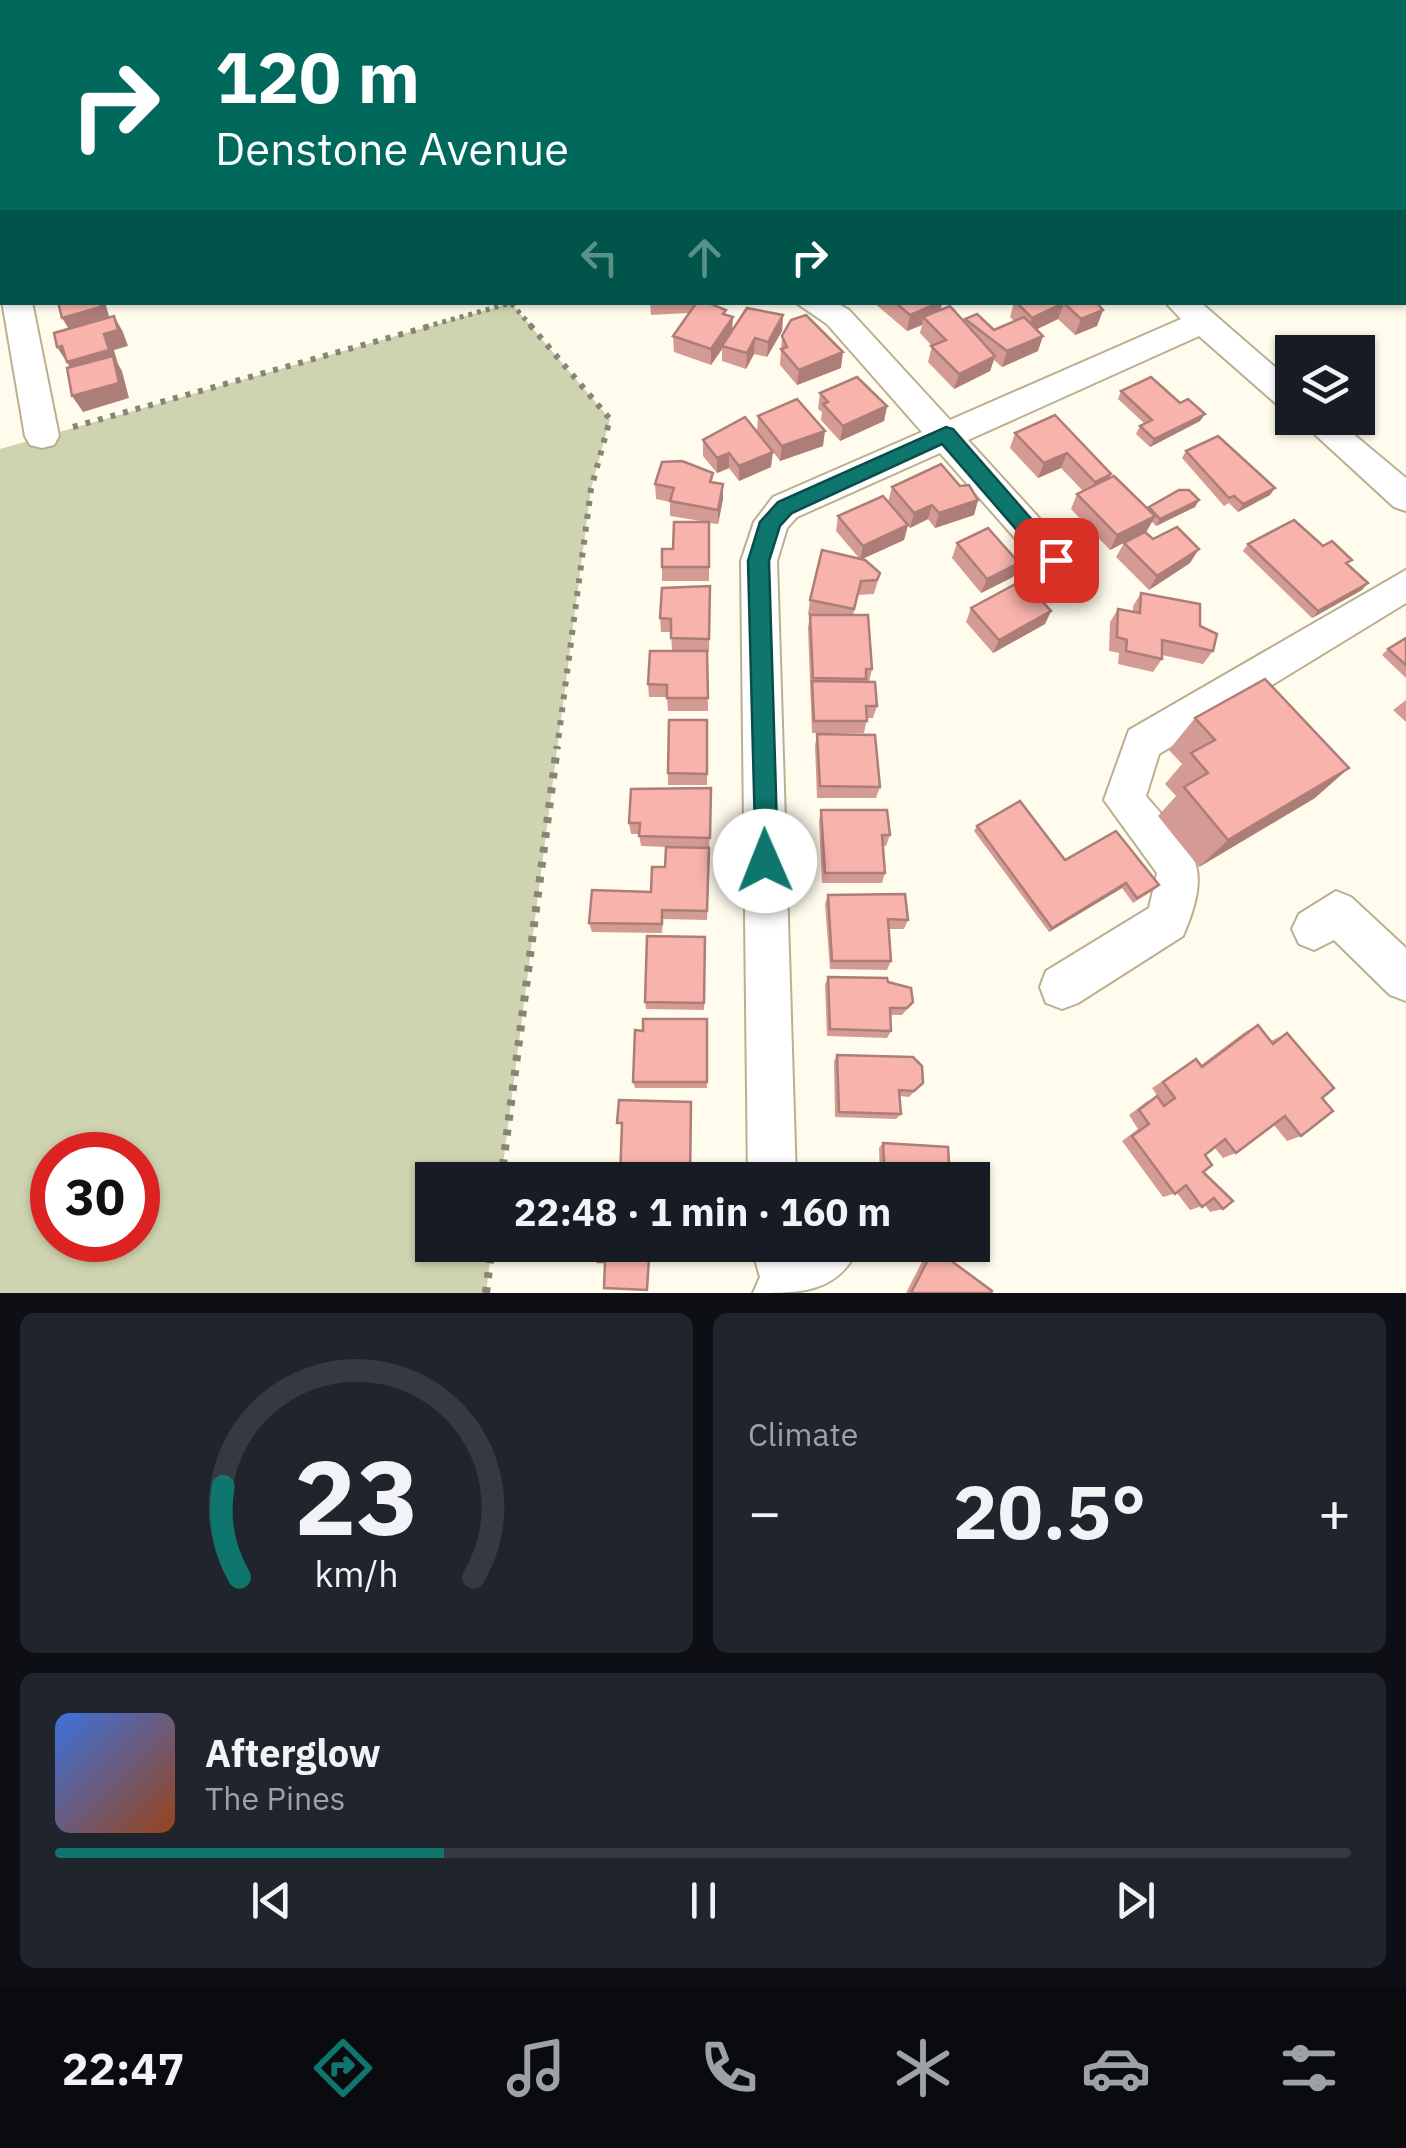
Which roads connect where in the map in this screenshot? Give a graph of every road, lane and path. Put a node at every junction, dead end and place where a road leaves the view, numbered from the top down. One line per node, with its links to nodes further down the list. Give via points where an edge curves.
1 (18, 305): 9 (street)
2 (500, 305): 9 (path)
3 (514, 305): 16 (path, via 610,419 591,489)
4 (816, 305): 7 (street, via 838,316)
5 (1191, 312): 6 (street); 7 (street)
6 (1275, 385)
7 (946, 434): 11 (street); 17 (street, via 785,508 761,544)
8 (1333, 435): 10 (street)
9 (42, 436)
10 (1406, 498)
11 (1078, 585)
12 (1406, 585): 15 (street, via 1142,743 1124,800 1179,868 1168,921)
13 (1314, 929): 14 (street, via 1336,912)
14 (1406, 979)
15 (1062, 987)
16 (503, 1162)
17 (772, 1162)
18 (490, 1262): 21 (path)
19 (806, 1262): 20 (street)
20 (781, 1275)
21 (486, 1293)

